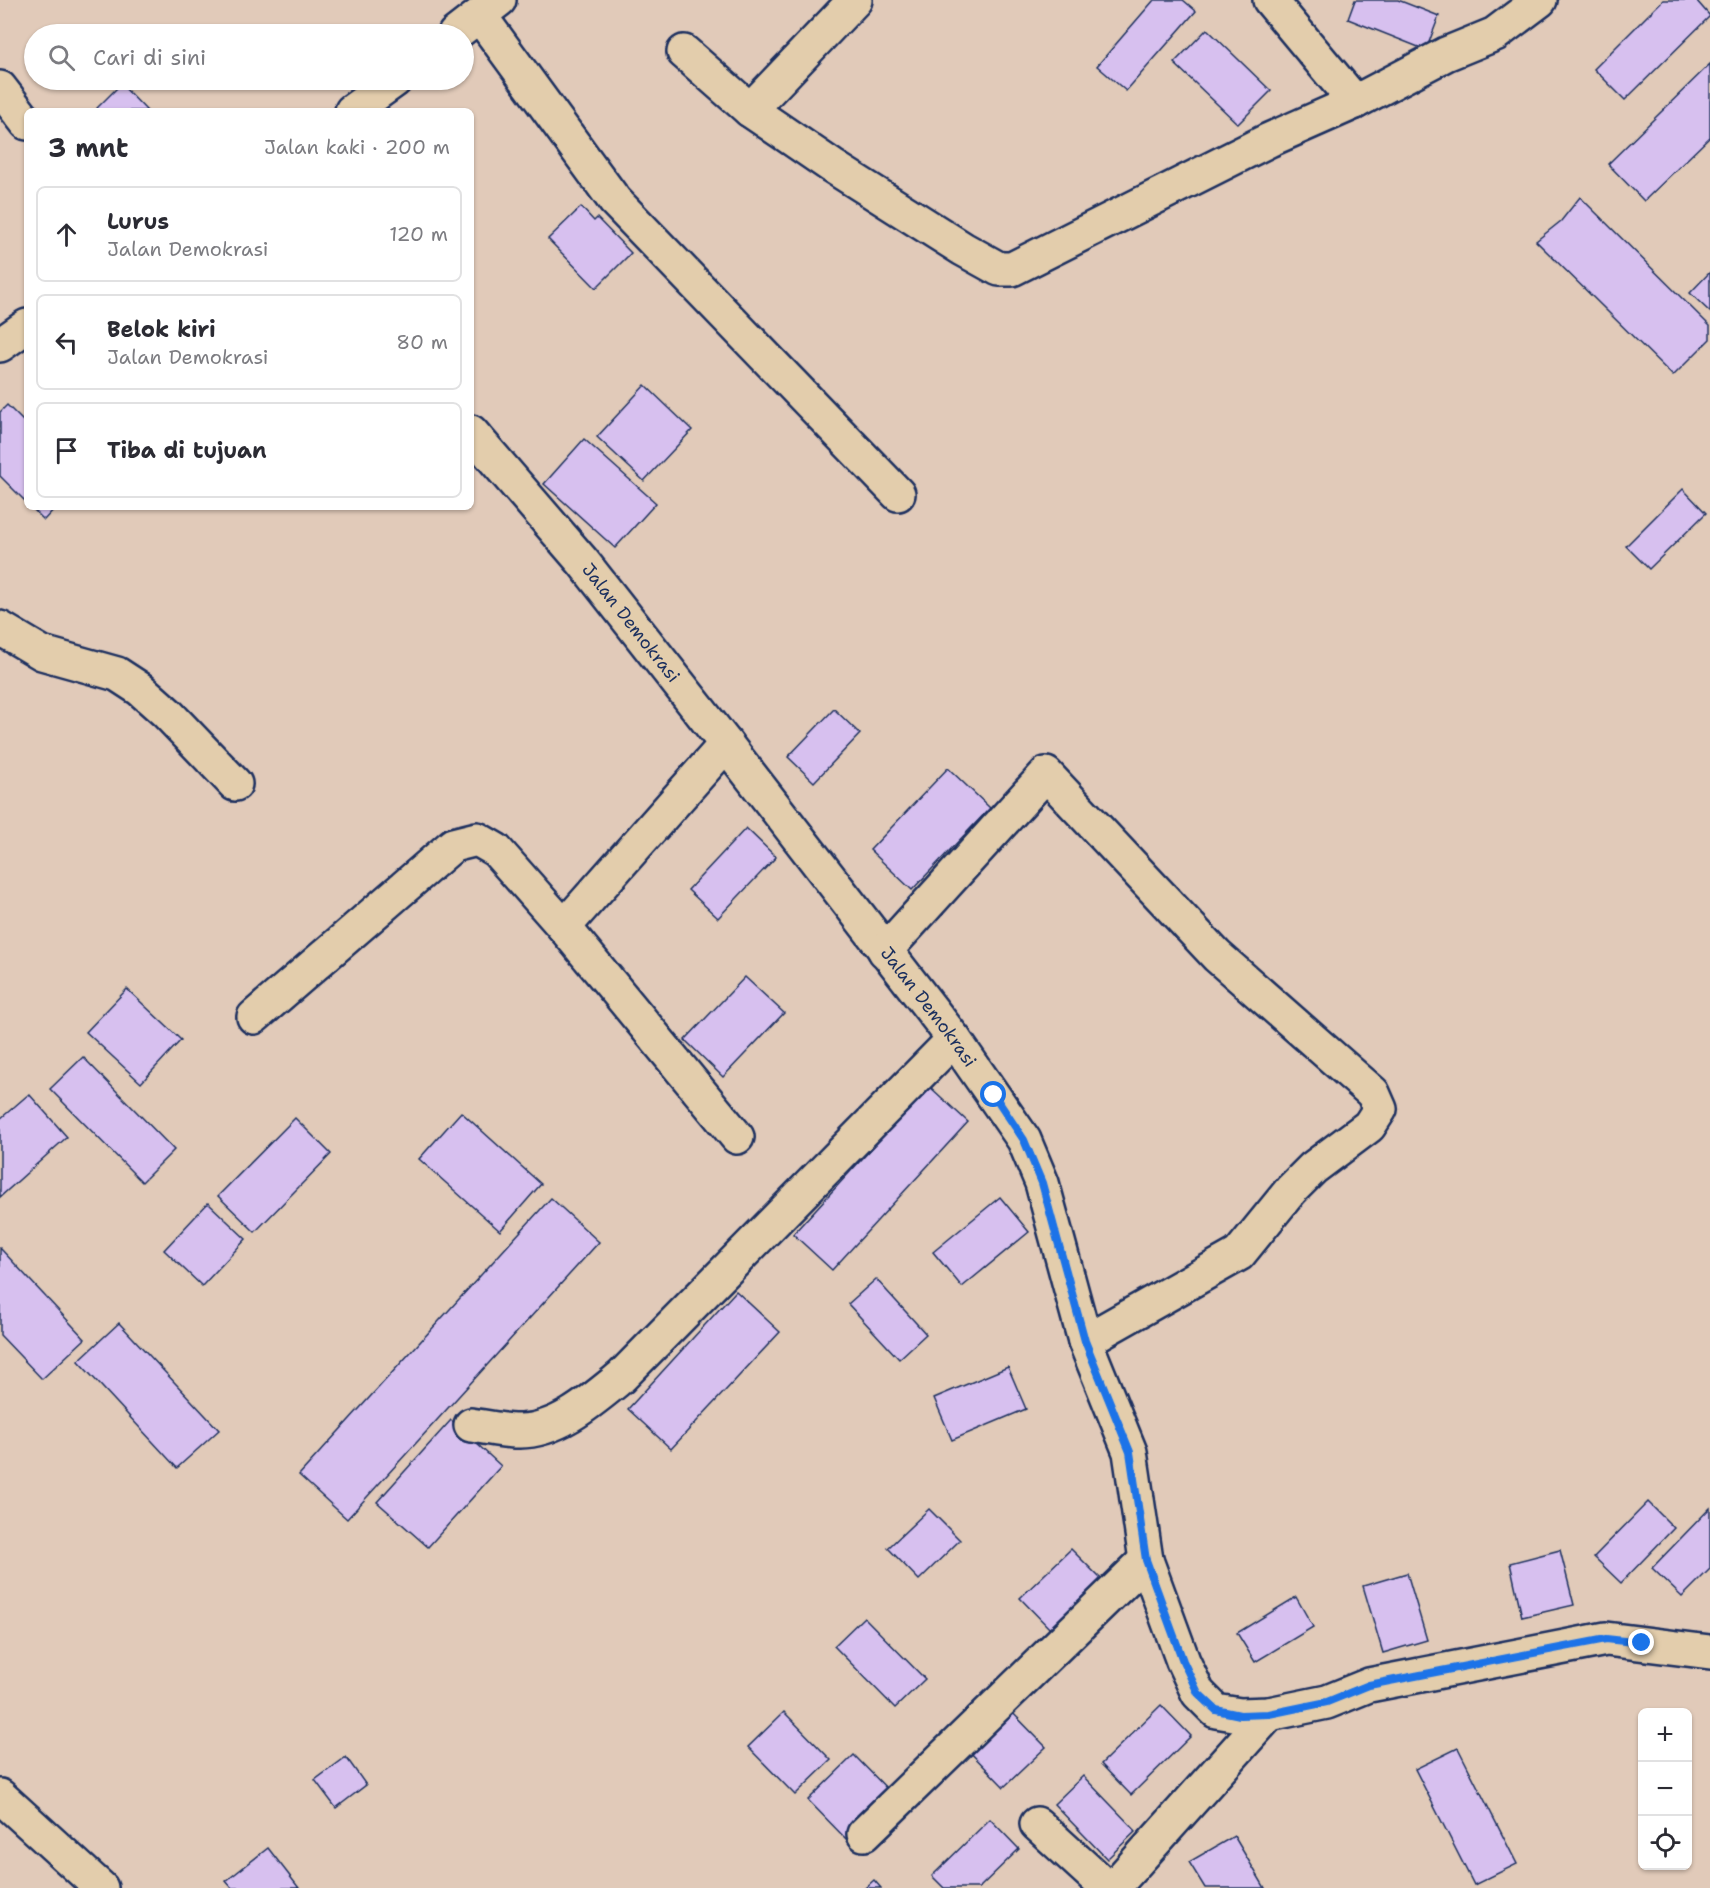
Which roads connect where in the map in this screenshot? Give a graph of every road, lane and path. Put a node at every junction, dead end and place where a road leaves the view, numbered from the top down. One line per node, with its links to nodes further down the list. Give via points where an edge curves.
1 (855, 0): 10 (street)
2 (1270, 0): 8 (street)
3 (1539, 0): 8 (street, via 1495,34 1446,54)
4 (478, 17): 15 (street, via 615,201)
5 (684, 52): 10 (street)
6 (0, 88): 11 (street)
7 (381, 90): 9 (street)
8 (1355, 102): 10 (street, via 1269,140 1012,269 999,269)
9 (356, 108)
10 (750, 110)
11 (24, 119)
12 (24, 328): 13 (street)
13 (0, 345)
14 (474, 435): 17 (street, Jalan Demokrasi, via 583,562)
15 (898, 494)
16 (0, 628): 18 (street, via 42,653 100,667 125,679 167,713)
17 (726, 744): 19 (street); 20 (street, Jalan Demokrasi)
18 (235, 784)
19 (564, 927): 21 (street, via 496,850 477,839 453,845); 23 (street)
20 (885, 951): 22 (street, Jalan Demokrasi); 24 (street, via 1046,774 1217,956 1373,1093 1380,1108 1369,1126 1313,1168 1239,1254)
21 (254, 1017)
22 (954, 1039): 24 (street, Jalan Demokrasi, via 1024,1140 1042,1183); 25 (street, via 621,1377 585,1407 550,1424 520,1432)
23 (737, 1137)
24 (1085, 1341): 26 (street, Jalan Demokrasi, via 1130,1452)
25 (471, 1425)
26 (1146, 1560): 28 (street, Jalan Demokrasi, via 1198,1693 1216,1710 1240,1715); 31 (street)
27 (1710, 1652): 28 (street, Jalan Demokrasi, via 1606,1639 1369,1685 1327,1702)
28 (1269, 1714): 34 (street)
29 (0, 1796): 32 (street)
30 (1037, 1824): 33 (street)
31 (864, 1834)
32 (101, 1888)
33 (1107, 1888)
34 (1113, 1888)

